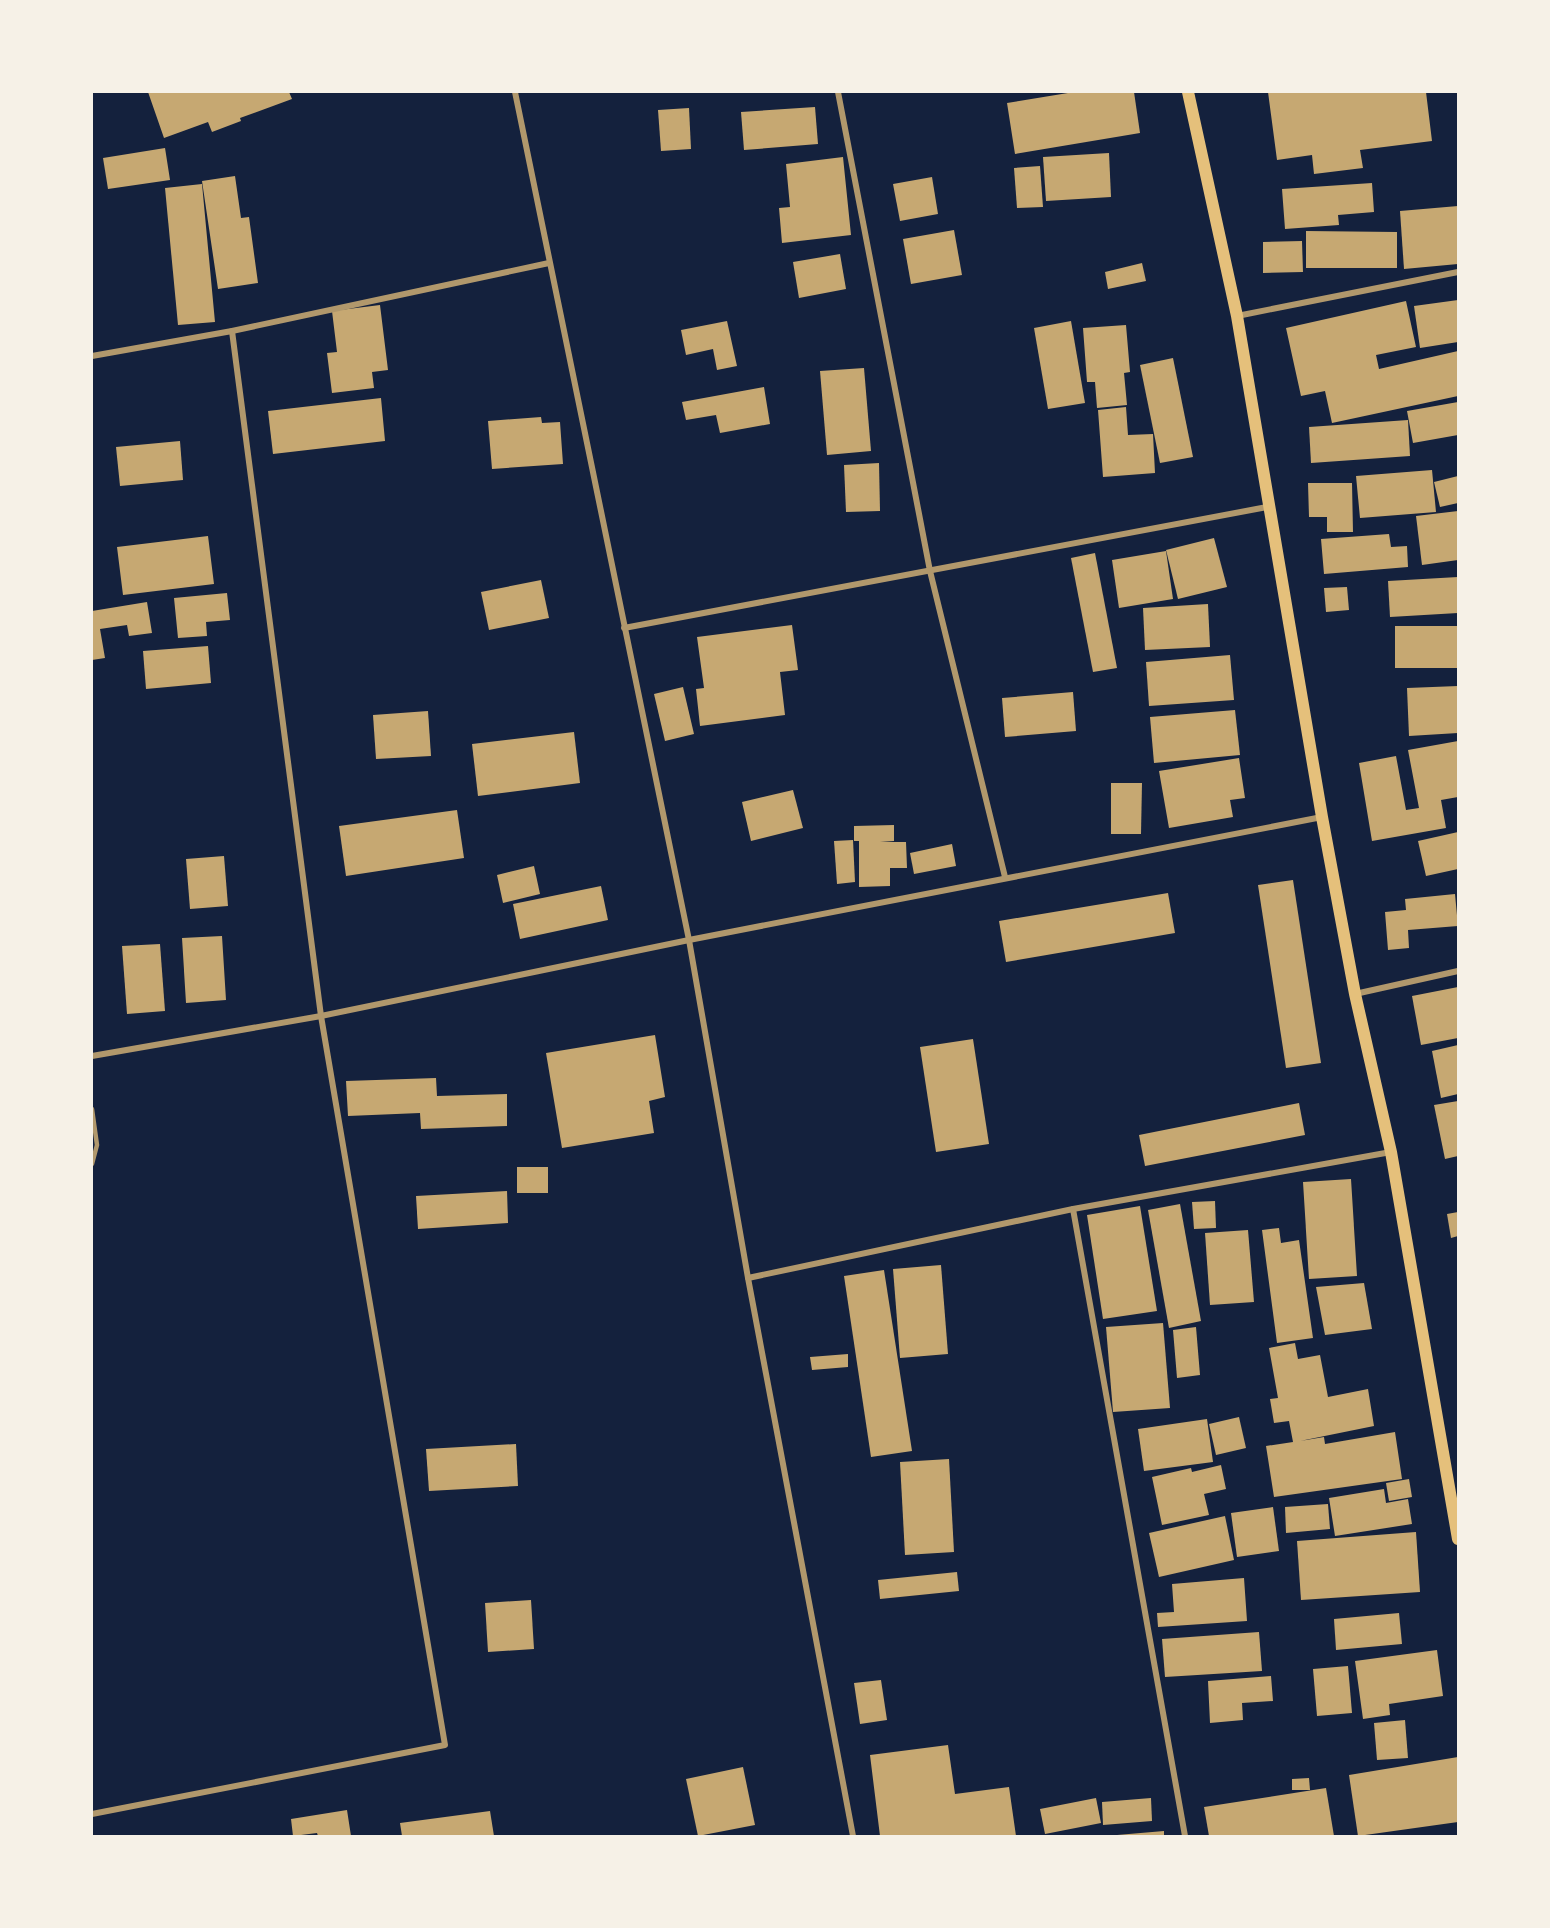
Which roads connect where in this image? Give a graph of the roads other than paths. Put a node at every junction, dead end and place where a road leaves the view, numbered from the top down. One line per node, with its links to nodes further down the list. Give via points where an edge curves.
1 (515, 92): 4 (street)
2 (838, 92): 10 (street)
3 (1188, 92): 6 (main road)
4 (549, 263): 7 (street); 11 (street)
5 (1458, 272): 6 (street)
6 (1237, 316): 9 (main road)
7 (232, 331): 8 (street); 17 (street)
8 (92, 356)
9 (1267, 507): 10 (street); 12 (main road)
10 (930, 571): 11 (street); 13 (street)
11 (624, 628): 14 (street)
12 (1322, 817): 13 (street); 16 (main road)
13 (1005, 877): 14 (street)
14 (689, 940): 17 (street); 23 (street)
15 (1458, 971): 16 (street)
16 (1355, 994): 20 (main road)
17 (321, 1016): 18 (street); 25 (street, via 445,1745)
18 (92, 1056)
19 (92, 1109): 21 (lane, via 97,1144)
20 (1391, 1152): 22 (street); 24 (main road)
21 (92, 1164)
22 (1073, 1209): 23 (street); 27 (street)
23 (748, 1278): 26 (street)
24 (1458, 1539)
25 (92, 1814)
26 (853, 1836)
27 (1185, 1836)

